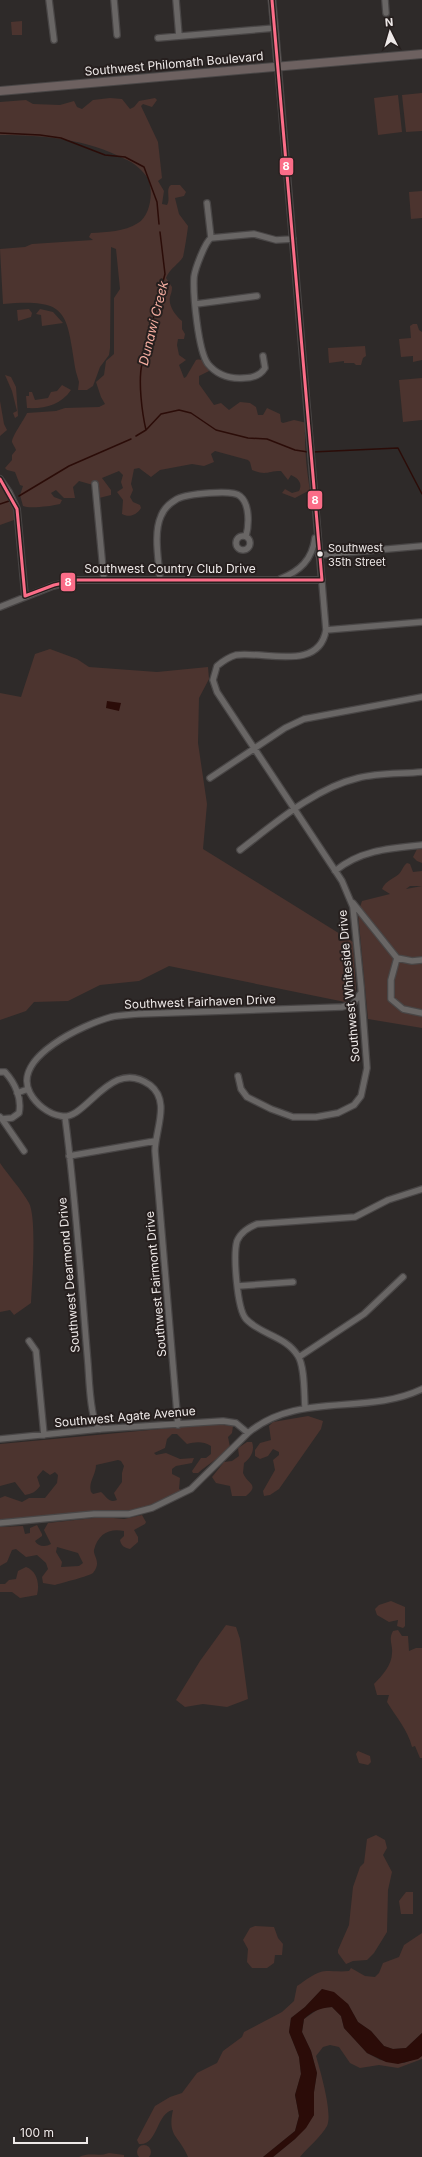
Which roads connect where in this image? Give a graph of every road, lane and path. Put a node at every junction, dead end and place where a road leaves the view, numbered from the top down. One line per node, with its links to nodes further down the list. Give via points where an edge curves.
1 (49, 0): 11 (street)
2 (114, 0): 8 (street)
3 (176, 0): 9 (street)
4 (272, 0): 7 (main road)
5 (385, 0): 6 (street)
6 (386, 12)
7 (274, 28): 9 (street); 13 (main road)
8 (116, 35)
9 (179, 36): 10 (street)
10 (158, 38)
11 (54, 40)
12 (422, 54): 13 (highway, Southwest Philomath Boulevard)
13 (278, 67): 14 (highway, Southwest Philomath Boulevard); 17 (street)
14 (0, 91)
15 (207, 203): 16 (street)
16 (211, 238): 17 (street, via 254,234 276,240); 19 (street, via 195,270)
17 (293, 239): 23 (street)
18 (256, 296): 19 (street)
19 (196, 304): 20 (street, via 201,349 215,370 231,378 255,377 265,368)
20 (264, 356)
21 (0, 479): 31 (street, via 14,500 19,515)
22 (95, 484): 27 (street)
23 (316, 530): 26 (street); 29 (street, via 313,550 304,565 293,574)
24 (246, 536): 28 (street, via 246,506 237,494 231,492 187,496 176,500 165,508 159,522)
25 (422, 546): 26 (street)
26 (319, 555): 30 (street)
27 (104, 580): 28 (street, Southwest Country Club Drive); 31 (street, Southwest Country Club Drive, via 65,582)
28 (160, 580): 29 (street, Southwest Country Club Drive)
29 (276, 580): 30 (street, Southwest Country Club Drive)
30 (322, 580): 34 (street)
31 (25, 596): 32 (street, Southwest Country Club Drive)
32 (0, 607)
33 (422, 622): 34 (street)
34 (326, 630): 36 (street, Southwest Whiteside Drive, via 320,645 308,654 297,657 236,655 221,663 215,670 213,680 217,692)
35 (422, 697): 36 (street, via 311,716 285,728)
36 (254, 749): 38 (street); 39 (street, Southwest Whiteside Drive)
37 (422, 772): 39 (street, via 356,778 331,788)
38 (210, 778)
39 (295, 810): 41 (street); 42 (street, Southwest Whiteside Drive)
40 (422, 845): 42 (street, via 377,850 354,859)
41 (240, 850)
42 (335, 871): 43 (street, Southwest Whiteside Drive)
43 (352, 900): 44 (street); 46 (street, Southwest Whiteside Drive)
44 (397, 958): 45 (street); 47 (street, via 391,999 403,1009)
45 (422, 960)
46 (361, 993): 49 (street, Southwest Whiteside Drive, via 367,1071 361,1096 350,1108 338,1114 316,1117 284,1114 247,1097 241,1090); 50 (street, Southwest Fairhaven Drive, via 356,1001 342,1007 138,1014 110,1018 69,1034 42,1054 34,1061 28,1073)
47 (422, 1013)
48 (0, 1072): 51 (street, via 5,1072 12,1080)
49 (238, 1076)
50 (28, 1089): 51 (street); 52 (street, via 34,1100 44,1109)
51 (17, 1093): 53 (street, via 21,1104 19,1113 12,1118)
52 (65, 1117): 54 (street, via 83,1107 112,1082 124,1079 137,1080 154,1089 160,1102 161,1110); 56 (street, Southwest Dearmond Drive)
53 (1, 1118): 55 (street)
54 (155, 1141): 56 (street); 65 (street, Southwest Fairmont Drive)
55 (24, 1152)
56 (69, 1156): 66 (street, Southwest Dearmond Drive, via 82,1275 91,1395 96,1425)
57 (422, 1189): 60 (street, via 388,1200 355,1217 257,1224 247,1228 241,1234 236,1249)
58 (403, 1277): 62 (street, via 364,1314)
59 (293, 1282): 60 (street)
60 (238, 1286): 62 (street, via 240,1309 247,1320 285,1341)
61 (29, 1341): 68 (street, via 36,1351)
62 (299, 1357): 64 (street)
63 (422, 1389): 64 (street, via 387,1400)
64 (305, 1407): 67 (street, via 273,1416)
65 (178, 1425): 66 (street, Southwest Agate Avenue); 67 (street, Southwest Agate Avenue, via 228,1421 236,1423)
66 (100, 1429): 68 (street, Southwest Agate Avenue)
67 (248, 1433): 70 (street, via 191,1489 152,1508 129,1514 94,1514)
68 (44, 1435): 69 (street, Southwest Agate Avenue)
69 (0, 1439)
70 (0, 1522)

